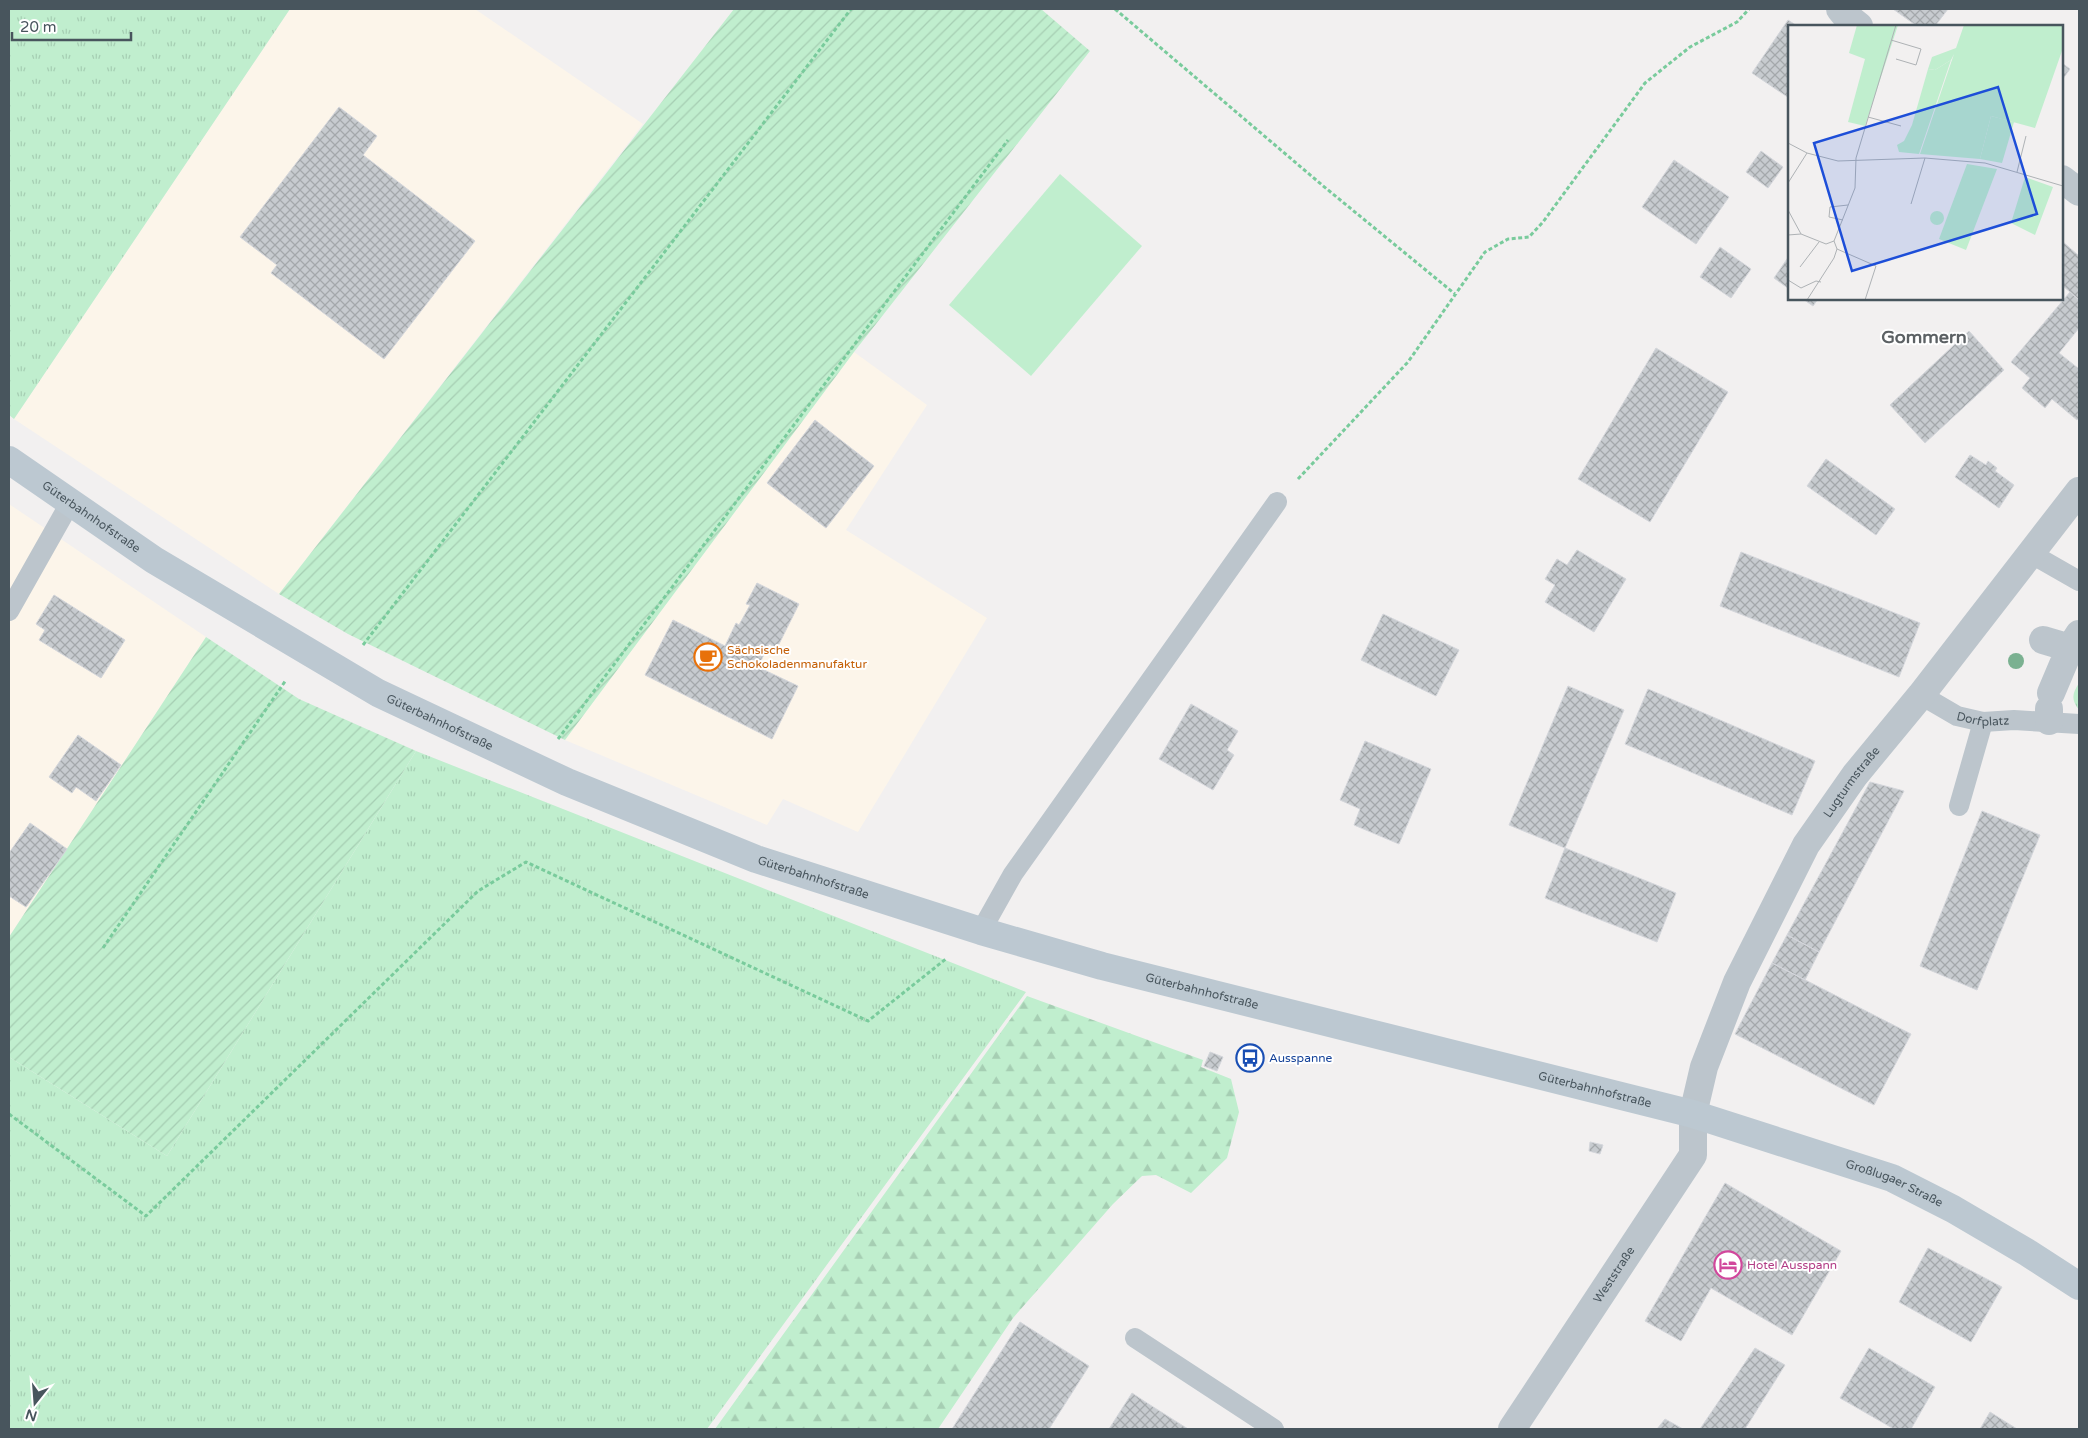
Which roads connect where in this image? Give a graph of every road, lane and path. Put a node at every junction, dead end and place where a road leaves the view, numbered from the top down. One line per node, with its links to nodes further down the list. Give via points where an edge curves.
1 (851, 9): 20 (path)
2 (1115, 9): 9 (path)
3 (1748, 9): 9 (path, via 1736,22 1690,47 1645,83 1543,222 1529,237 1508,239 1485,252)
4 (1840, 9): 5 (street)
5 (1858, 25)
6 (1008, 140): 25 (path)
7 (2063, 180): 8 (street)
8 (2079, 192)
9 (1455, 294): 12 (path, via 1408,362)
10 (9, 460): 13 (main road, Güterbahnhofstraße)
11 (2079, 491): 14 (street, Lugturmstraße)
12 (1277, 502): 27 (lane, via 1013,874)
13 (70, 503): 16 (lane); 19 (main road, Güterbahnhofstraße, via 154,560)
14 (2030, 553): 15 (lane); 21 (street, Lugturmstraße)
15 (2079, 580)
16 (9, 611)
17 (2043, 640): 18 (street)
18 (2075, 641): 22 (street)
19 (306, 650): 20 (main road, Güterbahnhofstraße); 28 (path)
20 (342, 672): 25 (main road, Güterbahnhofstraße, via 378,693)
21 (1921, 695): 23 (lane, Dorfplatz, via 1957,716); 30 (street, Lugturmstraße, via 1854,775 1806,845 1737,982 1704,1067)
22 (2050, 708): 23 (lane, Dorfplatz, via 2014,720); 24 (lane, Dorfplatz)
23 (1983, 722): 26 (lane)
24 (2079, 724)
25 (536, 768): 27 (main road, Güterbahnhofstraße, via 756,859)
26 (1959, 806)
27 (980, 931): 29 (path, via 868,1021 526,862 478,891 146,1216); 30 (main road, Güterbahnhofstraße, via 1102,966)
28 (104, 948)
29 (9, 1114)
30 (1693, 1114): 31 (main road, Großlugaer Straße, via 1892,1178 2028,1252); 34 (street, Weststraße, via 1693,1155)
31 (2079, 1286)
32 (1135, 1338): 33 (lane)
33 (1274, 1429)
34 (1512, 1429)

